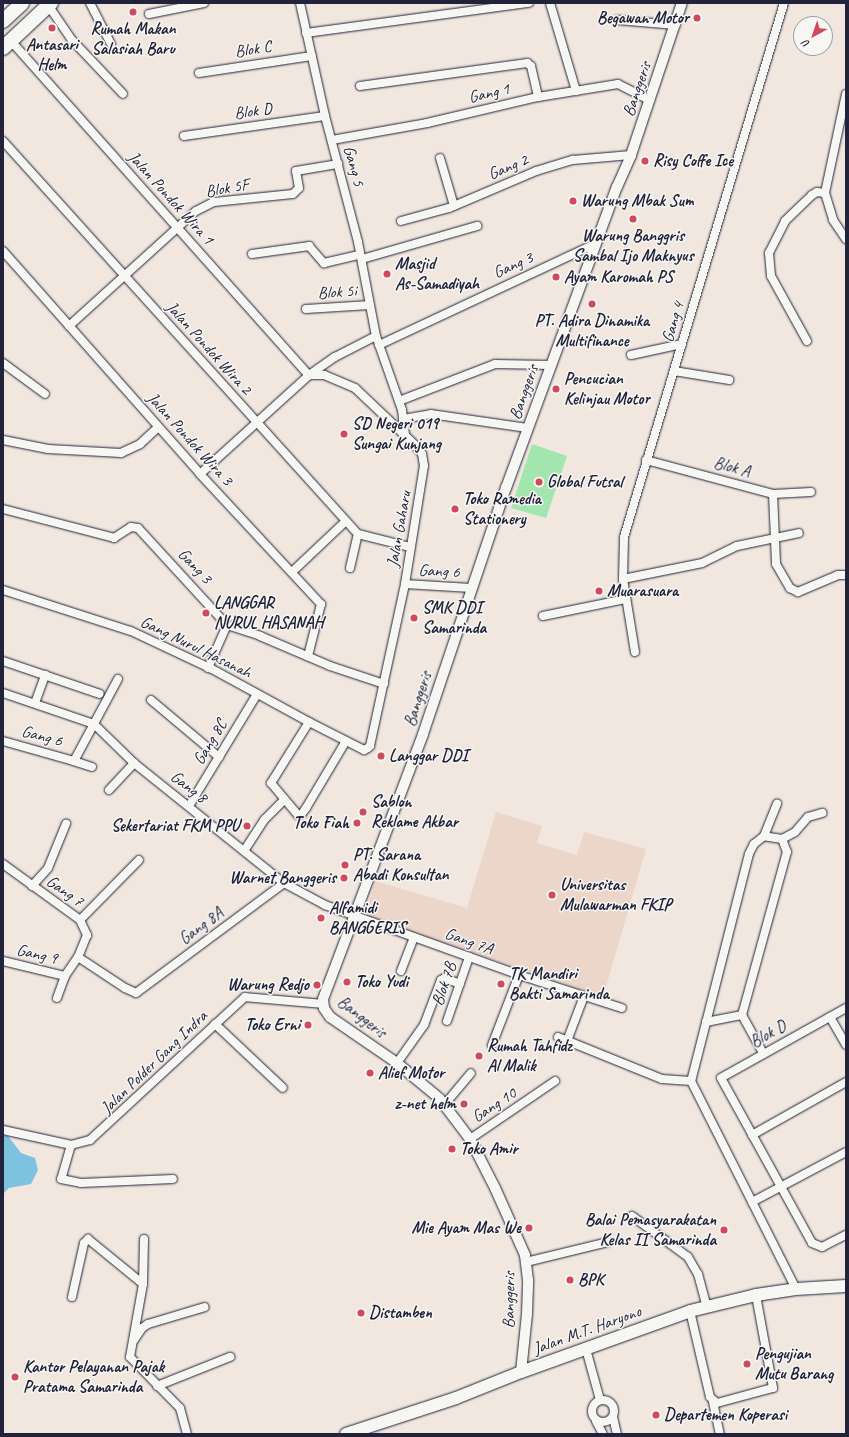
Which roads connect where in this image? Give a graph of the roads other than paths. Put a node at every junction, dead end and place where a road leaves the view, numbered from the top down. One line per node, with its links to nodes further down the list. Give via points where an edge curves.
1 (22, 3): 12 (highway)
2 (90, 3): 15 (street)
3 (204, 3): 10 (street)
4 (300, 3): 14 (street, Gang 5)
5 (529, 3): 14 (street)
6 (550, 3): 20 (street)
7 (682, 3): 13 (street, Banggeris)
8 (784, 3): 48 (street, Gang 4)
9 (49, 4): 16 (highway); 21 (street, via 72,40)
10 (149, 14)
11 (617, 20): 13 (street)
12 (3, 21)
13 (676, 25): 24 (street, Banggeris)
14 (306, 33): 17 (street, Gang 5)
15 (111, 44)
16 (7, 45): 36 (street, Jalan Pondok Wira 1)
17 (312, 56): 18 (street, Blok C); 25 (street, Gang 5)
18 (199, 73)
19 (360, 86): 23 (street, via 526,64 531,66)
20 (576, 91): 23 (street, Gang 1); 24 (street, Gang 1, via 618,84)
21 (123, 94)
22 (846, 94): 32 (street)
23 (538, 97): 27 (street, Gang 1, via 427,123)
24 (650, 100): 29 (street, Banggeris)
25 (325, 116): 26 (street, Blok D); 27 (street, Gang 5)
26 (184, 136)
27 (332, 140): 31 (street, Gang 5)
28 (3, 141): 42 (street, Jalan Pondok Wira 2)
29 (631, 156): 33 (street, Gang 2, via 573,160 536,171); 38 (street, Banggeris)
30 (440, 158): 33 (street)
31 (338, 164): 36 (street, Blok 5F, via 296,172 299,188 293,194 207,204); 41 (street, Gang 5)
32 (825, 193): 37 (street, via 833,220); 47 (street, via 817,192 812,195 786,221 769,253 771,276)
33 (454, 206): 34 (street, Gang 2)
34 (401, 221)
35 (477, 226): 41 (street)
36 (177, 228): 42 (street, Blok 5F); 54 (street, Jalan Pondok Wira 1)
37 (846, 239)
38 (595, 244): 49 (street, Gang 3); 52 (street, Banggeris)
39 (3, 251): 45 (street, Jalan Pondok Wira 3)
40 (252, 254): 41 (street, via 309,246 324,263)
41 (361, 257): 43 (street, Gang 5)
42 (124, 276): 45 (street, Blok 5F); 59 (street, Jalan Pondok Wira 2)
43 (370, 305): 44 (street, Blok 5i); 46 (street, Gang 5)
44 (306, 309)
45 (69, 326): 60 (street, Jalan Pondok Wira 3)
46 (376, 336): 49 (street, Gang 5); 54 (street, via 335,357)
47 (807, 341)
48 (682, 344): 50 (street); 53 (street, Gang 4)
49 (378, 345): 57 (street, Gang 5)
50 (631, 355)
51 (3, 363): 56 (street)
52 (551, 365): 57 (street, via 495,364); 61 (street, Banggeris)
53 (674, 371): 55 (street); 64 (street, Gang 4)
54 (309, 375): 59 (street); 62 (street, Jalan Gaharu, via 324,375 355,388)
55 (729, 380)
56 (45, 394)
57 (399, 401): 58 (street, Gang 5)
58 (403, 419): 61 (street, via 431,414); 62 (street, Gang 5)
59 (257, 422): 65 (street); 69 (street, Jalan Pondok Wira 2)
60 (158, 427): 63 (street, via 140,444 121,453 48,449); 65 (street, Jalan Pondok Wira 3)
61 (527, 428): 79 (street, Banggeris)
62 (405, 435): 73 (street, Jalan Gaharu, via 422,454 424,466)
63 (3, 440)
64 (646, 460): 67 (street, Blok A); 77 (street, Gang 4, via 624,537)
65 (200, 474): 75 (street, Jalan Pondok Wira 3)
66 (811, 492): 67 (street, Blok A)
67 (774, 494): 72 (street)
68 (3, 509): 83 (street, Gang 3, via 114,538 131,527 138,528)
69 (346, 521): 71 (street, Jalan Pondok Wira 2); 75 (street)
70 (799, 533): 72 (street)
71 (358, 534): 73 (street); 74 (street)
72 (773, 539): 76 (street, via 776,564 782,579 794,592 808,589 838,575); 77 (street, via 737,546 702,563)
73 (410, 547): 78 (street, Jalan Gaharu)
74 (350, 568)
75 (292, 572): 85 (street, Jalan Pondok Wira 3, via 322,607)
76 (846, 575)
77 (623, 579): 81 (street, Gang 4)
78 (405, 584): 79 (street, Gang 6); 90 (street, Jalan Gaharu)
79 (471, 588): 118 (street, Banggeris, via 423,734)
80 (3, 590): 87 (street, Gang Nurul Hasanah, via 131,631)
81 (626, 599): 82 (street); 84 (street, Gang 4)
82 (543, 616)
83 (227, 625): 85 (street, Gang 3); 87 (street)
84 (635, 652)
85 (308, 656): 90 (street, Gang 3)
86 (3, 661): 88 (street)
87 (208, 668): 93 (street, Gang Nurul Hasanah)
88 (45, 675): 92 (street); 95 (street)
89 (118, 679): 97 (street)
90 (384, 684): 100 (street, Jalan Gaharu)
91 (3, 693): 95 (street, Gang 8)
92 (100, 694)
93 (257, 694): 96 (street, Gang Nurul Hasanah); 101 (street, Gang 8C)
94 (151, 700): 101 (street)
95 (35, 703): 97 (street, Gang 8)
96 (309, 722): 99 (street, Gang Nurul Hasanah); 106 (street, via 271,784)
97 (94, 724): 102 (street); 103 (street, Gang 8)
98 (3, 741): 102 (street, Gang 6)
99 (346, 741): 100 (street, Gang Nurul Hasanah, via 364,750); 106 (street, via 301,815)
100 (368, 748)
101 (219, 757): 108 (street, Gang 8C)
102 (74, 761): 104 (street, Gang 6)
103 (134, 763): 105 (street); 108 (street, Gang 8)
104 (92, 767)
105 (109, 790)
106 (283, 801): 113 (street, via 265,819)
107 (777, 804): 111 (street)
108 (189, 806): 113 (street, Gang 8)
109 (822, 813): 112 (street, via 808,817 795,832)
110 (66, 824): 117 (street, via 48,868)
111 (764, 836): 112 (street); 136 (street, via 758,839 749,854)
112 (782, 839): 133 (street, via 787,852)
113 (244, 851): 116 (street, Gang 8)
114 (139, 860): 119 (street)
115 (3, 864): 117 (street, Gang 7)
116 (284, 883): 118 (street, Gang 8); 121 (street, Gang 8A, via 136,993)
117 (32, 886): 119 (street, Gang 7)
118 (353, 916): 120 (street, Gang 7A); 130 (street, Banggeris)
119 (80, 920): 121 (street, Gang 7, via 87,935)
120 (414, 937): 122 (street, Gang 7A); 124 (street)
121 (78, 957): 126 (street, Gang 9)
122 (469, 957): 125 (street, Gang 7A); 127 (street, Blok 7B)
123 (3, 961): 126 (street, Gang 9)
124 (401, 972)
125 (519, 975): 128 (street, Gang 7A); 140 (street)
126 (65, 976): 129 (street)
127 (460, 984): 135 (street, Blok 7B); 143 (street, via 445,978 441,980 424,1024)
128 (584, 996): 131 (street, Gang 7A); 139 (street)
129 (57, 998)
130 (323, 1004): 137 (street, Jalan Polder Gang Indra, via 248,996); 143 (street, Banggeris, via 330,1017)
131 (622, 1008)
132 (846, 1008): 134 (street, Blok D)
133 (742, 1015): 136 (street); 142 (street)
134 (830, 1017): 141 (street); 142 (street, Blok D)
135 (446, 1022)
136 (706, 1022): 146 (street)
137 (214, 1024): 148 (street); 153 (street, Jalan Polder Gang Indra, via 95,1138)
138 (558, 1037): 139 (street)
139 (568, 1041): 146 (street, via 662,1079)
140 (492, 1045)
141 (846, 1045)
142 (763, 1053): 151 (street, Blok D, via 721,1078)
143 (397, 1063): 149 (street, Banggeris)
144 (471, 1073): 149 (street)
145 (555, 1081): 152 (street, Gang 10)
146 (691, 1081): 157 (street)
147 (846, 1082): 151 (street)
148 (284, 1088)
149 (445, 1104): 152 (street, Banggeris)
150 (3, 1130): 153 (street, Jalan Polder Gang Indra)
151 (752, 1135): 156 (street)
152 (470, 1139): 162 (street, Banggeris, via 511,1222)
153 (71, 1145): 155 (street, via 61,1179 102,1183)
154 (846, 1152): 156 (street)
155 (173, 1179)
156 (783, 1187): 157 (street); 159 (street, via 816,1246 829,1245)
157 (752, 1202): 165 (street)
158 (632, 1216): 169 (street, via 688,1257 698,1274)
159 (846, 1235)
160 (144, 1239): 163 (street)
161 (608, 1242): 162 (street)
162 (526, 1262): 174 (street, Banggeris, via 527,1314)
163 (143, 1284): 167 (street, via 88,1239 84,1243); 172 (street)
164 (846, 1286): 165 (main road, Jalan M.T. Haryono)
165 (796, 1289): 166 (main road, Jalan M.T. Haryono)
166 (756, 1295): 169 (main road, Jalan M.T. Haryono); 177 (street, via 773,1388)
167 (72, 1298)
168 (205, 1307): 172 (street, via 142,1328)
169 (707, 1307): 170 (main road, Jalan M.T. Haryono)
170 (690, 1311): 171 (main road, Jalan M.T. Haryono); 177 (street)
171 (586, 1349): 174 (main road, Jalan M.T. Haryono); 176 (street)
172 (130, 1350): 175 (street, via 133,1362)
173 (230, 1357): 175 (street)
174 (520, 1372): 181 (main road, Jalan M.T. Haryono, via 456,1398)
175 (157, 1386): 180 (street, via 180,1408)
176 (600, 1400): 178 (street, via 612,1404); 179 (street, via 591,1409 592,1416)
177 (713, 1402): 183 (street)
178 (613, 1417): 179 (street); 182 (street)
179 (600, 1428)
180 (187, 1434)
181 (346, 1434)
182 (617, 1434)
183 (720, 1434)

